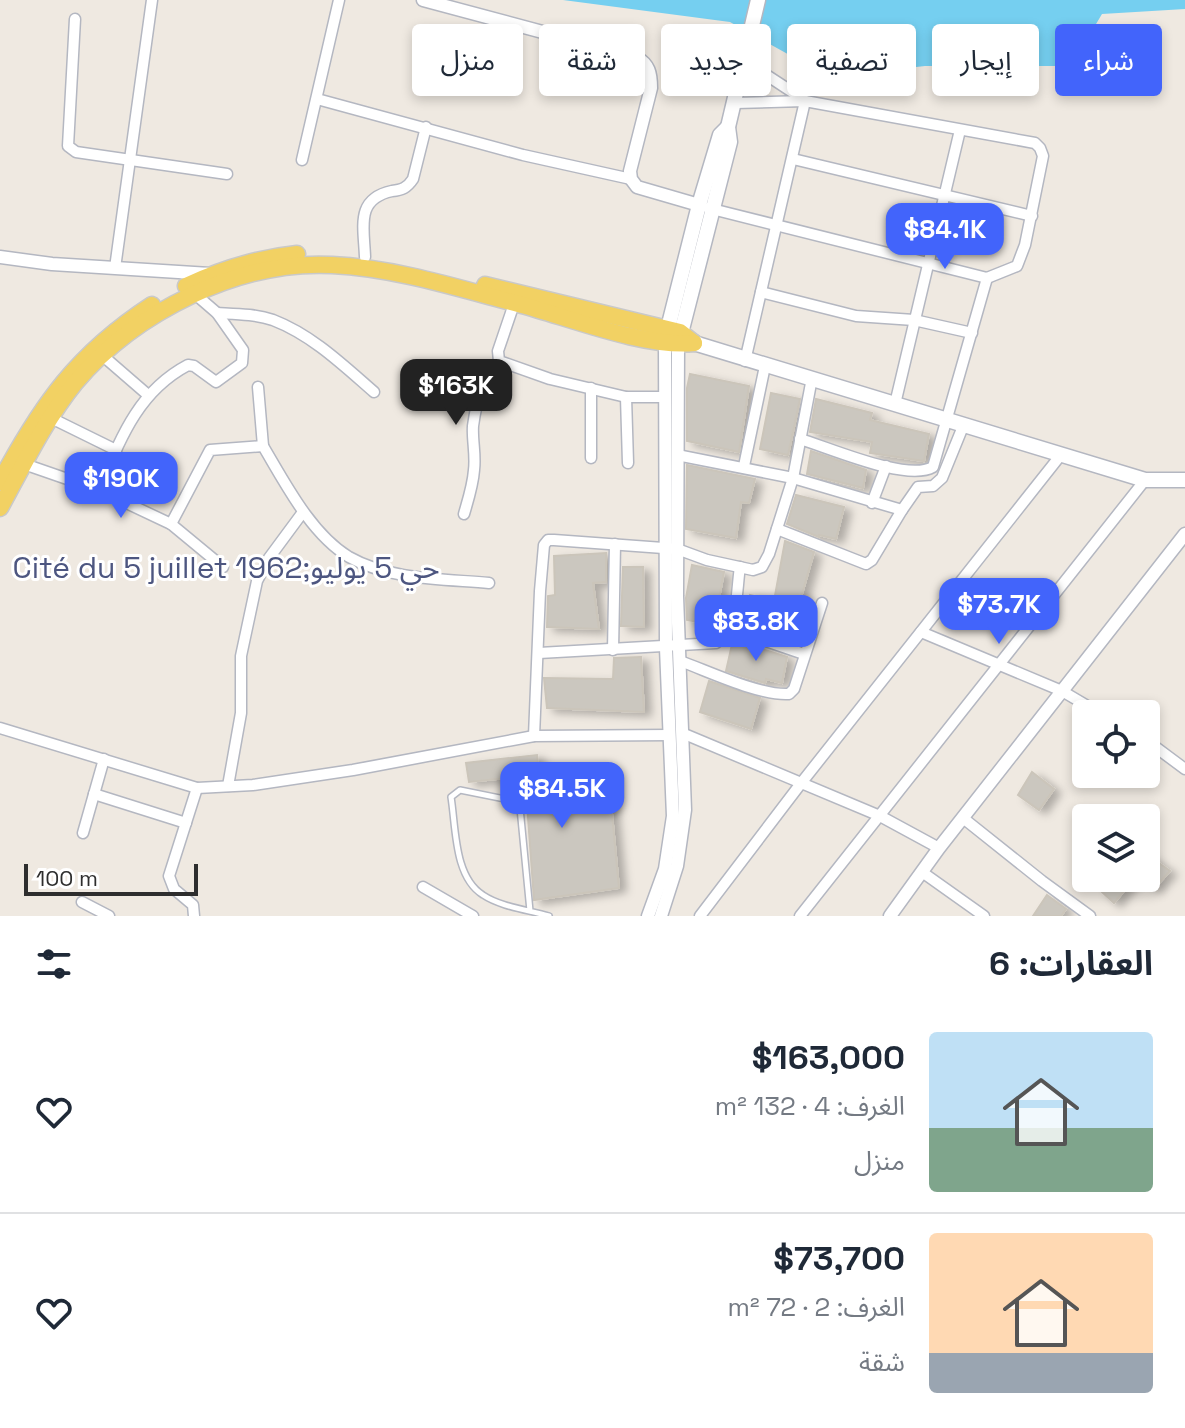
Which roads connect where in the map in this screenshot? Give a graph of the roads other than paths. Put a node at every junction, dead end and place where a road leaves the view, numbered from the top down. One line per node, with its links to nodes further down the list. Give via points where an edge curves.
1 (152, 0): 14 (street)
2 (339, 0): 9 (street)
3 (423, 0): 18 (street, via 645,62 651,88)
4 (758, 0): 6 (main road)
5 (75, 19): 14 (street, via 68,146 76,152)
6 (753, 24)
7 (771, 78): 10 (street)
8 (737, 96): 11 (main road)
9 (317, 99): 12 (street); 16 (street)
10 (805, 101): 11 (street); 13 (street); 15 (street)
11 (735, 103): 20 (main road, via 720,135)
12 (426, 127): 18 (street); 24 (street, via 408,187 373,197 366,207)
13 (960, 130): 19 (street); 21 (street, via 1040,148)
14 (130, 158): 17 (street); 26 (street)
15 (793, 159): 19 (street); 22 (street)
16 (302, 160)
17 (227, 174)
18 (631, 179): 20 (street, via 637,187)
19 (946, 197): 21 (street); 25 (street)
20 (706, 207): 22 (street); 36 (main road)
21 (1032, 216): 29 (street, via 1017,266)
22 (777, 223): 25 (street); 30 (street)
23 (0, 257): 26 (street)
24 (365, 257): 27 (main road, via 273,256); 32 (main road)
25 (930, 261): 29 (street); 34 (street)
26 (115, 268): 27 (street)
27 (212, 274): 28 (street); 65 (main road, via 155,303 98,344 47,400)
28 (241, 275): 31 (main road); 32 (main road, via 300,264 333,265)
29 (987, 278): 35 (street)
30 (761, 292): 34 (street, via 856,316); 39 (street)
31 (195, 294): 33 (street); 37 (main road)
32 (516, 298): 36 (main road); 38 (street)
33 (217, 313): 44 (street, via 272,320 334,357); 45 (street, via 243,350 242,363 216,382 188,365)
34 (914, 320): 35 (street); 48 (street)
35 (972, 333): 50 (street)
36 (677, 338): 39 (main road); 47 (street); 55 (street)
37 (103, 356): 45 (street); 49 (main road)
38 (499, 361): 43 (street); 71 (street, via 490,371 473,428 474,474)
39 (745, 361): 40 (main road)
40 (765, 366): 41 (main road); 60 (street)
41 (812, 378): 48 (main road); 52 (street)
42 (258, 387): 53 (street)
43 (591, 388): 46 (street); 57 (street)
44 (374, 392)
45 (148, 395): 54 (street)
46 (626, 397): 47 (street); 58 (street)
47 (665, 397): 76 (street)
48 (895, 404): 50 (main road)
49 (51, 418): 54 (street); 59 (main road)
50 (946, 419): 51 (main road); 61 (street, via 933,467 925,471)
51 (964, 424): 56 (main road); 69 (street, via 942,478 933,486 918,487)
52 (800, 439): 61 (street); 62 (street)
53 (263, 446): 70 (street); 72 (street, via 210,450)
54 (116, 450): 66 (street)
55 (677, 455): 60 (street); 76 (street)
56 (1060, 456): 63 (main road); 82 (street)
57 (591, 458)
58 (628, 463)
59 (24, 464): 66 (street); 68 (main road)
60 (744, 466): 62 (street)
61 (886, 466): 67 (street)
62 (793, 478): 67 (street); 73 (street)
63 (1145, 480): 64 (main road); 88 (street)
64 (1185, 480)
65 (0, 482)
66 (99, 490): 72 (street)
67 (872, 503): 69 (street)
68 (0, 508)
69 (902, 510): 73 (street, via 866,564)
70 (303, 512): 79 (street, via 343,552 381,569); 99 (street, via 269,558 247,617 241,713)
71 (464, 514)
72 (171, 524): 77 (street)
73 (777, 529): 78 (street, via 762,567)
74 (1185, 534): 89 (street)
75 (615, 544): 76 (street); 84 (street); 85 (street, via 548,540 544,545)
76 (671, 548): 78 (street); 83 (street)
77 (223, 567)
78 (740, 567): 81 (street)
79 (489, 583)
80 (822, 603): 86 (street)
81 (731, 629): 83 (street, via 716,643); 86 (street)
82 (921, 632): 88 (street); 98 (street)
83 (673, 647): 84 (street); 87 (street); 91 (street)
84 (613, 650): 85 (street)
85 (539, 653): 94 (street)
86 (804, 654): 87 (street, via 794,689 779,695)
87 (680, 661): 91 (street)
88 (1001, 665): 89 (street); 102 (street)
89 (1062, 691): 90 (street); 103 (street)
90 (1077, 700)
91 (676, 706): 93 (street)
92 (0, 728): 96 (street)
93 (676, 734): 94 (street); 98 (street); 115 (street, via 670,843); 116 (street, via 685,781 683,838)
94 (534, 736): 99 (street, via 353,770)
95 (1160, 750): 97 (street)
96 (104, 759): 100 (street); 101 (street)
97 (1185, 769)
98 (802, 782): 102 (street); 117 (street)
99 (228, 786): 100 (street)
100 (197, 788): 104 (street)
101 (94, 794): 104 (street); 105 (street)
102 (880, 816): 106 (street); 118 (street)
103 (963, 818): 106 (street); 121 (street)
104 (186, 823): 112 (street, via 169,876 174,889 193,905)
105 (83, 833)
106 (939, 848): 107 (street)
107 (922, 872): 119 (street); 120 (street)
108 (423, 887): 113 (street)
109 (82, 902): 111 (street)
110 (530, 911): 110 (lane, via 517,802 455,792 451,797 470,886); 114 (lane)
111 (109, 916)
112 (194, 916)
113 (473, 916)
114 (549, 916)
115 (648, 916)
116 (661, 916)
117 (700, 916)
118 (800, 916)
119 (890, 916)
120 (984, 916)
121 (1090, 916)

